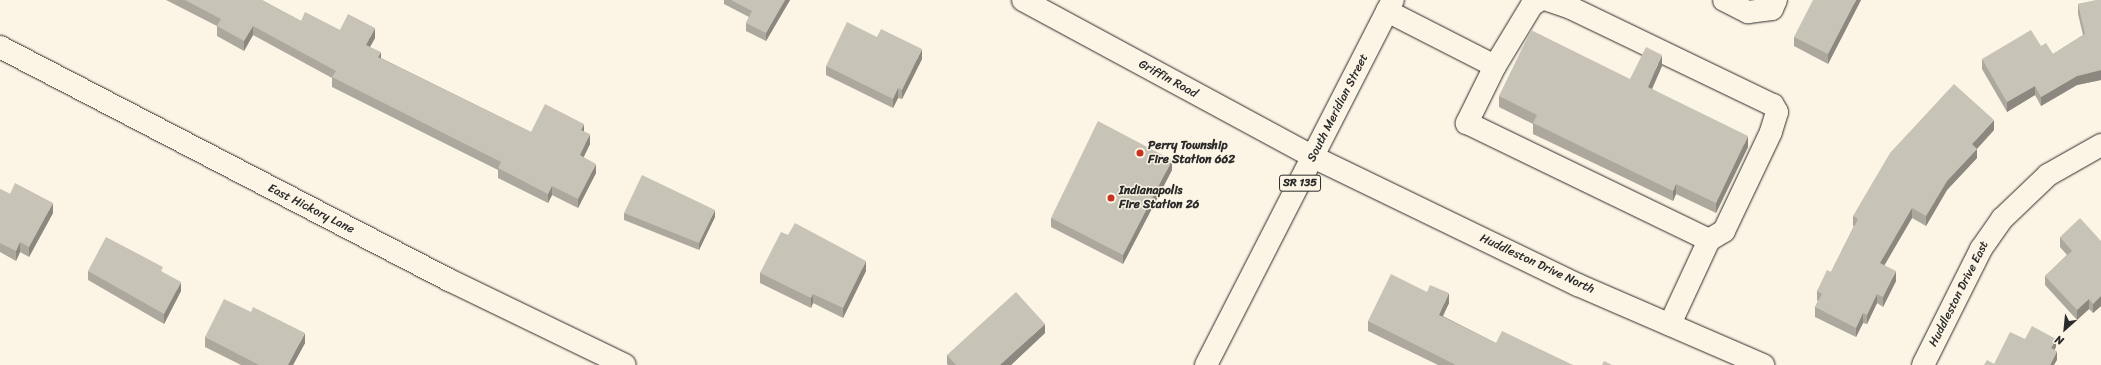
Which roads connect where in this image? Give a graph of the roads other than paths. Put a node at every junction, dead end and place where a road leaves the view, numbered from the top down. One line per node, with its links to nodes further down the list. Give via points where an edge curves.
1 (1023, 0): 10 (street, Griffin Road)
2 (1540, 0): 8 (street, via 1532,5)
3 (1548, 0): 11 (street, via 1571,8 1773,105 1777,112 1771,132 1724,231)
4 (1724, 0): 5 (street, via 1748,12 1772,9)
5 (1776, 0)
6 (1390, 5): 8 (street); 10 (street, South Meridian Street / SR 135)
7 (0, 47): 13 (street, East Hickory Lane, via 450,280)
8 (1495, 66): 11 (street, via 1467,123)
9 (2101, 145): 16 (street, Huddleston Drive East, via 2048,174 2019,200 1987,239)
10 (1313, 158): 12 (street, Huddleston Drive North, via 1578,285); 14 (street, South Meridian Street / SR 135)
11 (1710, 240): 12 (street)
12 (1670, 324): 15 (street, Huddleston Drive North)
13 (625, 365)
14 (1206, 365)
15 (1763, 365)
16 (1923, 365)

